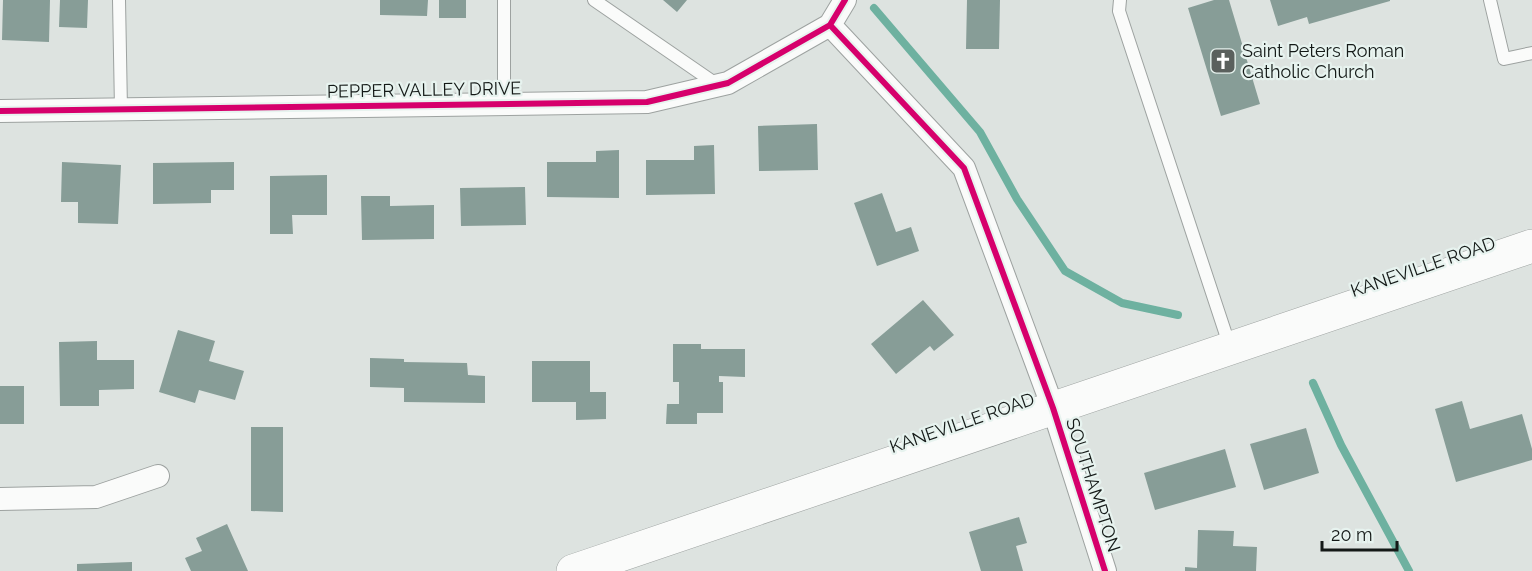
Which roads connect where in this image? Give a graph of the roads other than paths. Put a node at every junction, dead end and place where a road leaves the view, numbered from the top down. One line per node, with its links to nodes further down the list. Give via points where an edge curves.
1 (119, 0): 11 (lane)
2 (504, 0): 10 (lane)
3 (594, 0): 9 (lane)
4 (845, 0): 7 (street)
5 (1120, 0): 14 (lane, via 1119,11)
6 (1490, 0): 8 (lane, via 1504,59)
7 (830, 25): 9 (street, PEPPER VALLEY DRIVE); 15 (street, SOUTHAMPTON, via 964,168)
8 (1532, 52)
9 (718, 86): 10 (street, PEPPER VALLEY DRIVE, via 647,102)
10 (504, 104): 11 (street, PEPPER VALLEY DRIVE)
11 (121, 110): 12 (street, PEPPER VALLEY DRIVE)
12 (0, 111)
13 (1532, 246): 14 (main road, KANEVILLE ROAD)
14 (1231, 348): 15 (main road, KANEVILLE ROAD)
15 (1053, 408): 18 (main road, KANEVILLE ROAD); 19 (street, SOUTHAMPTON)
16 (158, 476): 17 (street, via 96,497)
17 (0, 499)
18 (573, 571)
19 (1105, 571)

